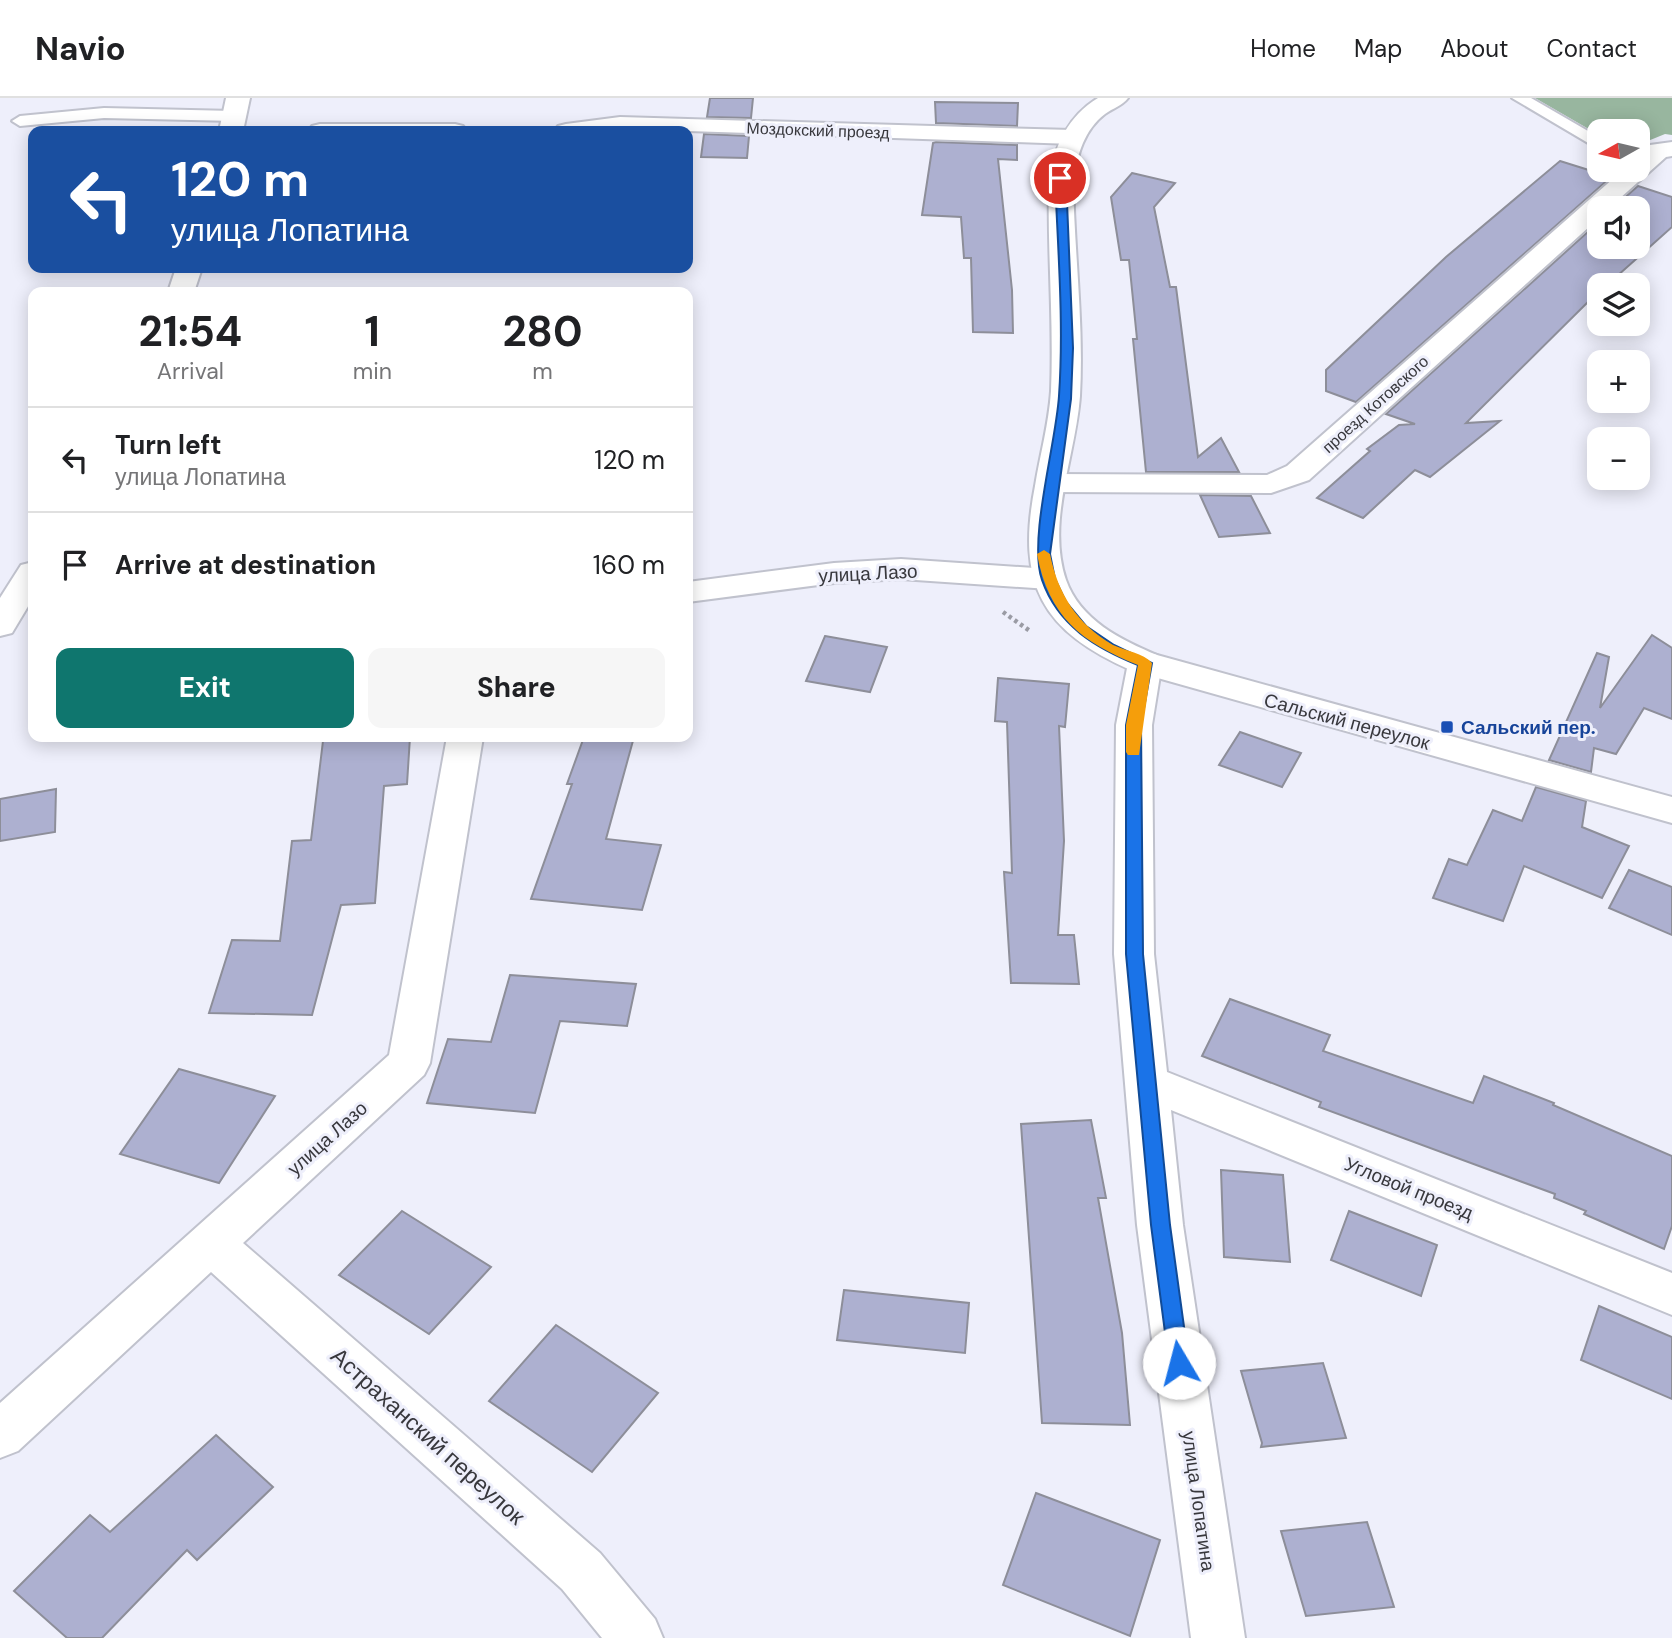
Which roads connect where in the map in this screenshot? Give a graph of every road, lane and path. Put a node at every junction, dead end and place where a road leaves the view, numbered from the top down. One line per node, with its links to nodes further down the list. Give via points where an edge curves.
1 (641, 98): 6 (street)
2 (1116, 98): 10 (street, via 1080,123)
3 (1520, 98): 11 (lane)
4 (234, 115): 5 (lane, via 104,113)
5 (20, 121)
6 (620, 124): 7 (street, Моздокский проезд); 8 (street, Моздокский проезд)
7 (605, 126)
8 (690, 126)
9 (693, 126): 10 (street, Моздокский проезд)
10 (1072, 137): 15 (street, via 1060,178 1067,361)
11 (1587, 137)
12 (1672, 149): 13 (street, проезд Котовского, via 1659,150)
13 (1650, 158)
14 (1622, 182): 15 (street, проезд Котовского, via 1298,473 1271,484)
15 (1052, 483): 17 (street, via 1044,554)
16 (990, 575): 17 (street, улица Лазо); 19 (street, улица Лазо, via 887,569); 21 (path, via 991,605)
17 (1049, 579): 22 (street, via 1060,603 1081,629 1109,648)
18 (28, 580): 20 (street)
19 (693, 591)
20 (0, 625)
21 (1035, 634)
22 (1145, 663): 24 (street, Сальский переулок); 25 (street, улица Лопатина, via 1134,725 1133,825 1134,954)
23 (464, 742): 26 (street, улица Лазо, via 409,1063)
24 (1672, 810)
25 (1147, 1082): 27 (street, Угловой проезд); 30 (street, улица Лопатина, via 1160,1225)
26 (211, 1243): 28 (street, улица Лазо); 29 (street, Астраханский переулок, via 581,1571)
27 (1672, 1294)
28 (0, 1435)
29 (636, 1638)
30 (1217, 1638)

